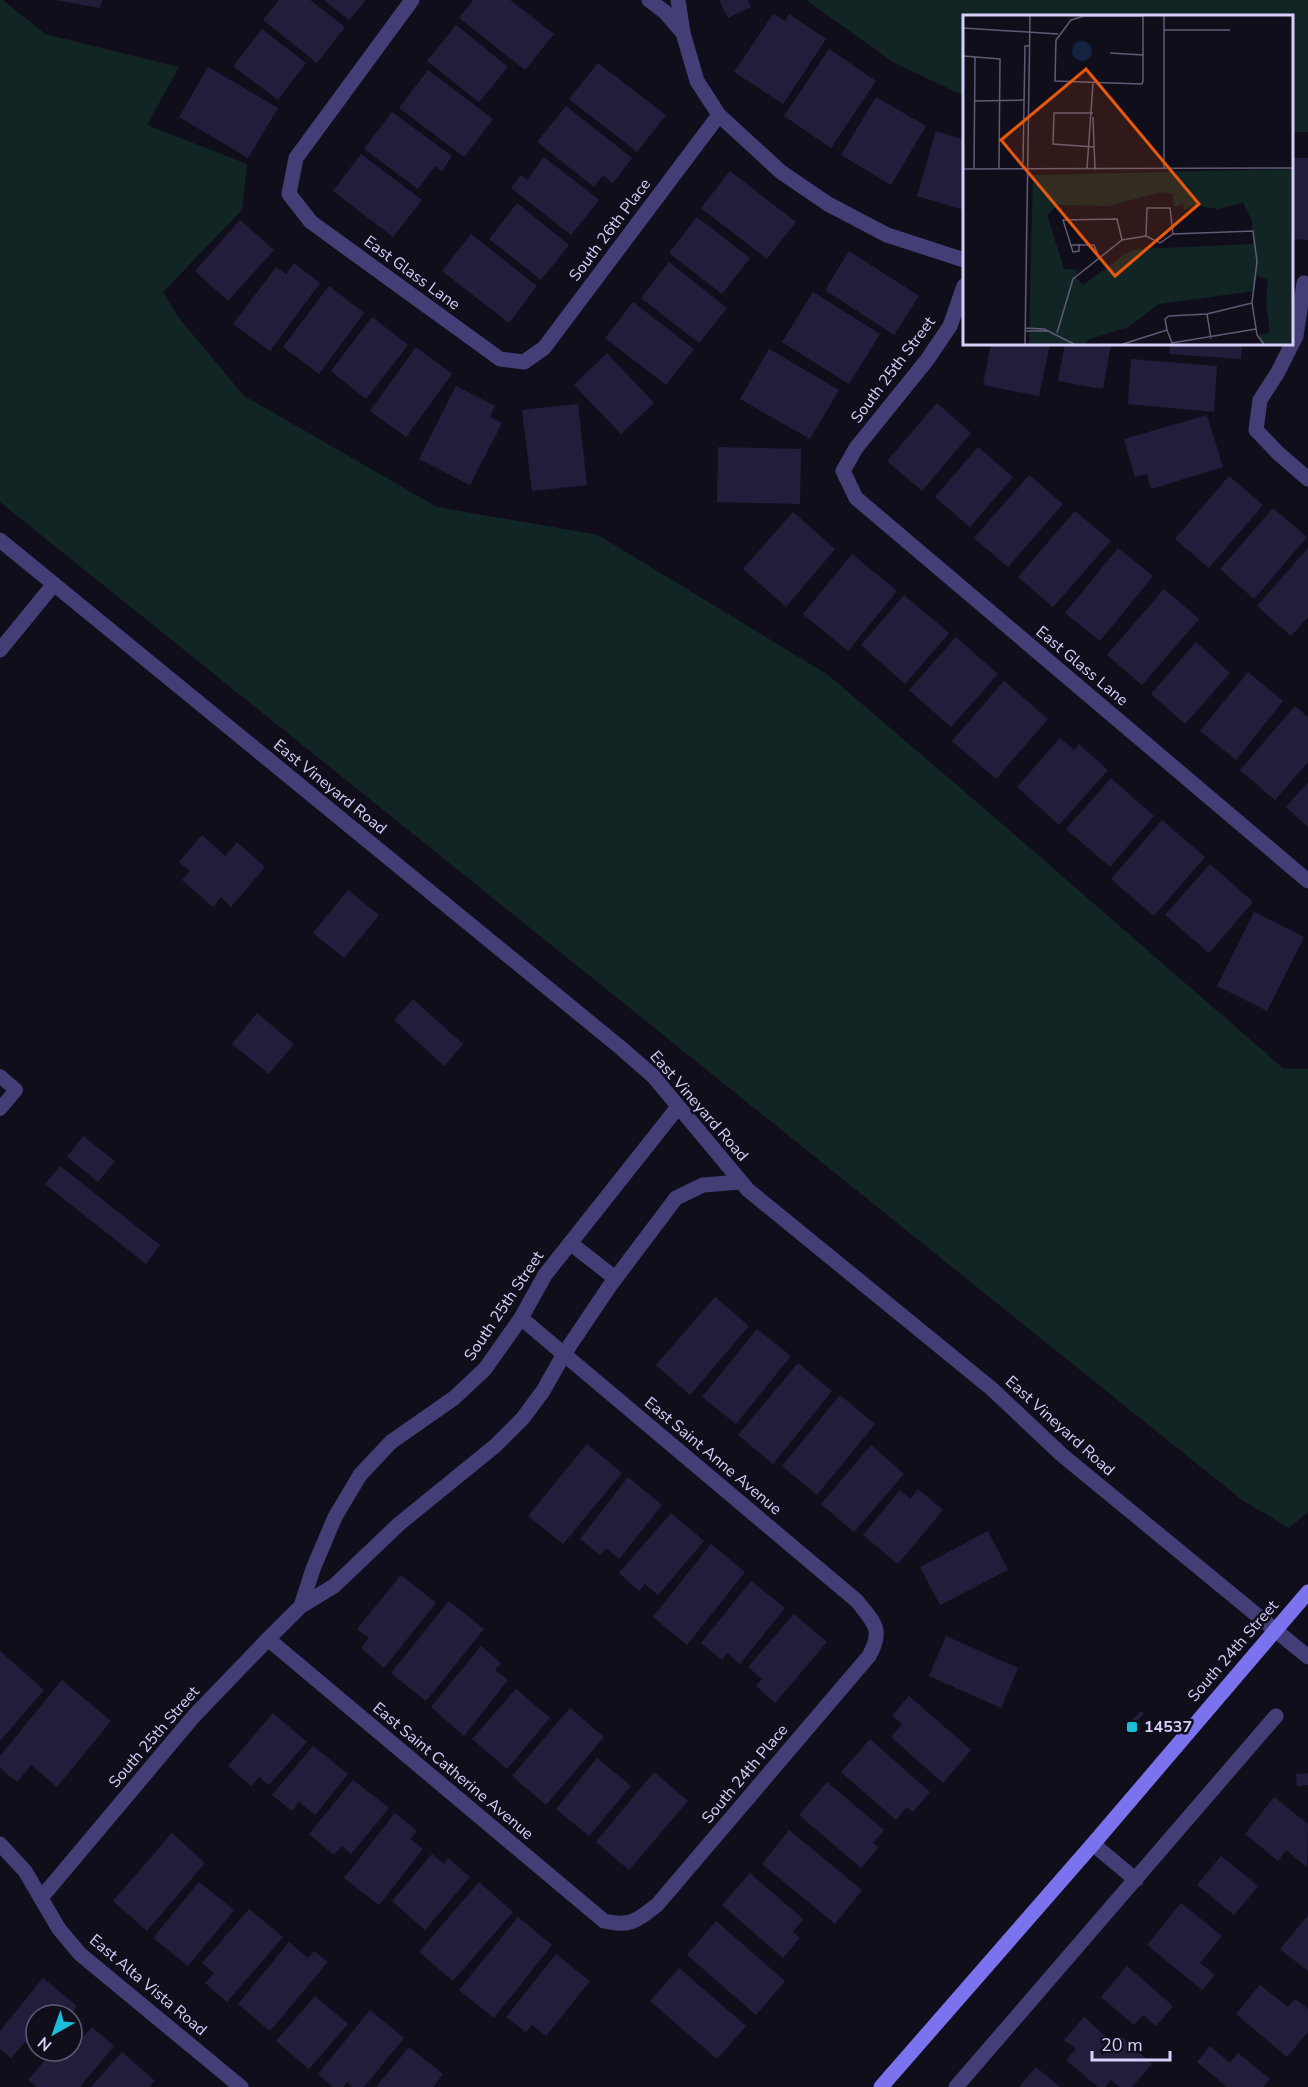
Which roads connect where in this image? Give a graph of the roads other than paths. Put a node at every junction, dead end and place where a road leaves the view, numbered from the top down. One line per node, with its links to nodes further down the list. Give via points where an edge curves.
1 (412, 0): 11 (street, East Glass Lane, via 296,158 289,194 311,222 500,359)
2 (649, 0): 4 (street)
3 (678, 0): 4 (street)
4 (683, 33): 5 (street, via 697,81)
5 (719, 115): 6 (street, via 781,172 828,204 887,235); 11 (street, South 26th Place, via 544,348)
6 (963, 260)
7 (1301, 283): 9 (street)
8 (963, 288): 12 (street, South 25th Street, via 950,326 856,448)
9 (1293, 342)
10 (1292, 345): 13 (street, via 1260,400 1256,430)
11 (524, 362)
12 (843, 471): 17 (street, East Glass Lane, via 856,498)
13 (1308, 479)
14 (0, 540): 15 (street, East Vineyard Road)
15 (54, 584): 16 (street); 19 (street, East Vineyard Road, via 621,1048 653,1076)
16 (0, 651)
17 (1308, 881)
18 (0, 1076): 20 (lane, via 16,1090)
19 (678, 1107): 21 (street, East Vineyard Road); 22 (street, South 25th Street)
20 (0, 1108)
21 (741, 1182): 23 (street, South 25th Street, via 703,1185 676,1198); 29 (street, East Vineyard Road)
22 (570, 1243): 23 (street); 24 (street, South 25th Street, via 545,1275)
23 (615, 1278): 25 (street, South 25th Street)
24 (521, 1318): 25 (street, East Saint Anne Avenue); 27 (street, South 25th Street, via 484,1369 454,1398 391,1442 360,1474 335,1517)
25 (564, 1354): 27 (street, South 25th Street, via 523,1418 495,1446 399,1524 334,1586); 28 (street, East Saint Anne Avenue, via 857,1601)
26 (1308, 1592): 29 (main road, South 24th Street)
27 (301, 1606): 30 (street, South 25th Street)
28 (877, 1628): 37 (street, South 24th Place, via 877,1642 869,1656 657,1905 637,1922)
29 (1275, 1630): 31 (street, East Vineyard Road); 34 (main road, South 24th Street)
30 (268, 1639): 36 (street, South 25th Street, via 194,1716); 37 (street, East Saint Catherine Avenue, via 604,1921)
31 (1308, 1657)
32 (1276, 1716): 35 (street)
33 (0, 1844): 36 (street, East Alta Vista Road, via 25,1871)
34 (1093, 1844): 35 (street); 39 (main road, South 24th Street)
35 (1136, 1880): 40 (street)
36 (41, 1898): 38 (street, East Alta Vista Road, via 59,1929 81,1954)
37 (619, 1924)
38 (241, 2087)
39 (881, 2087)
40 (956, 2087)

